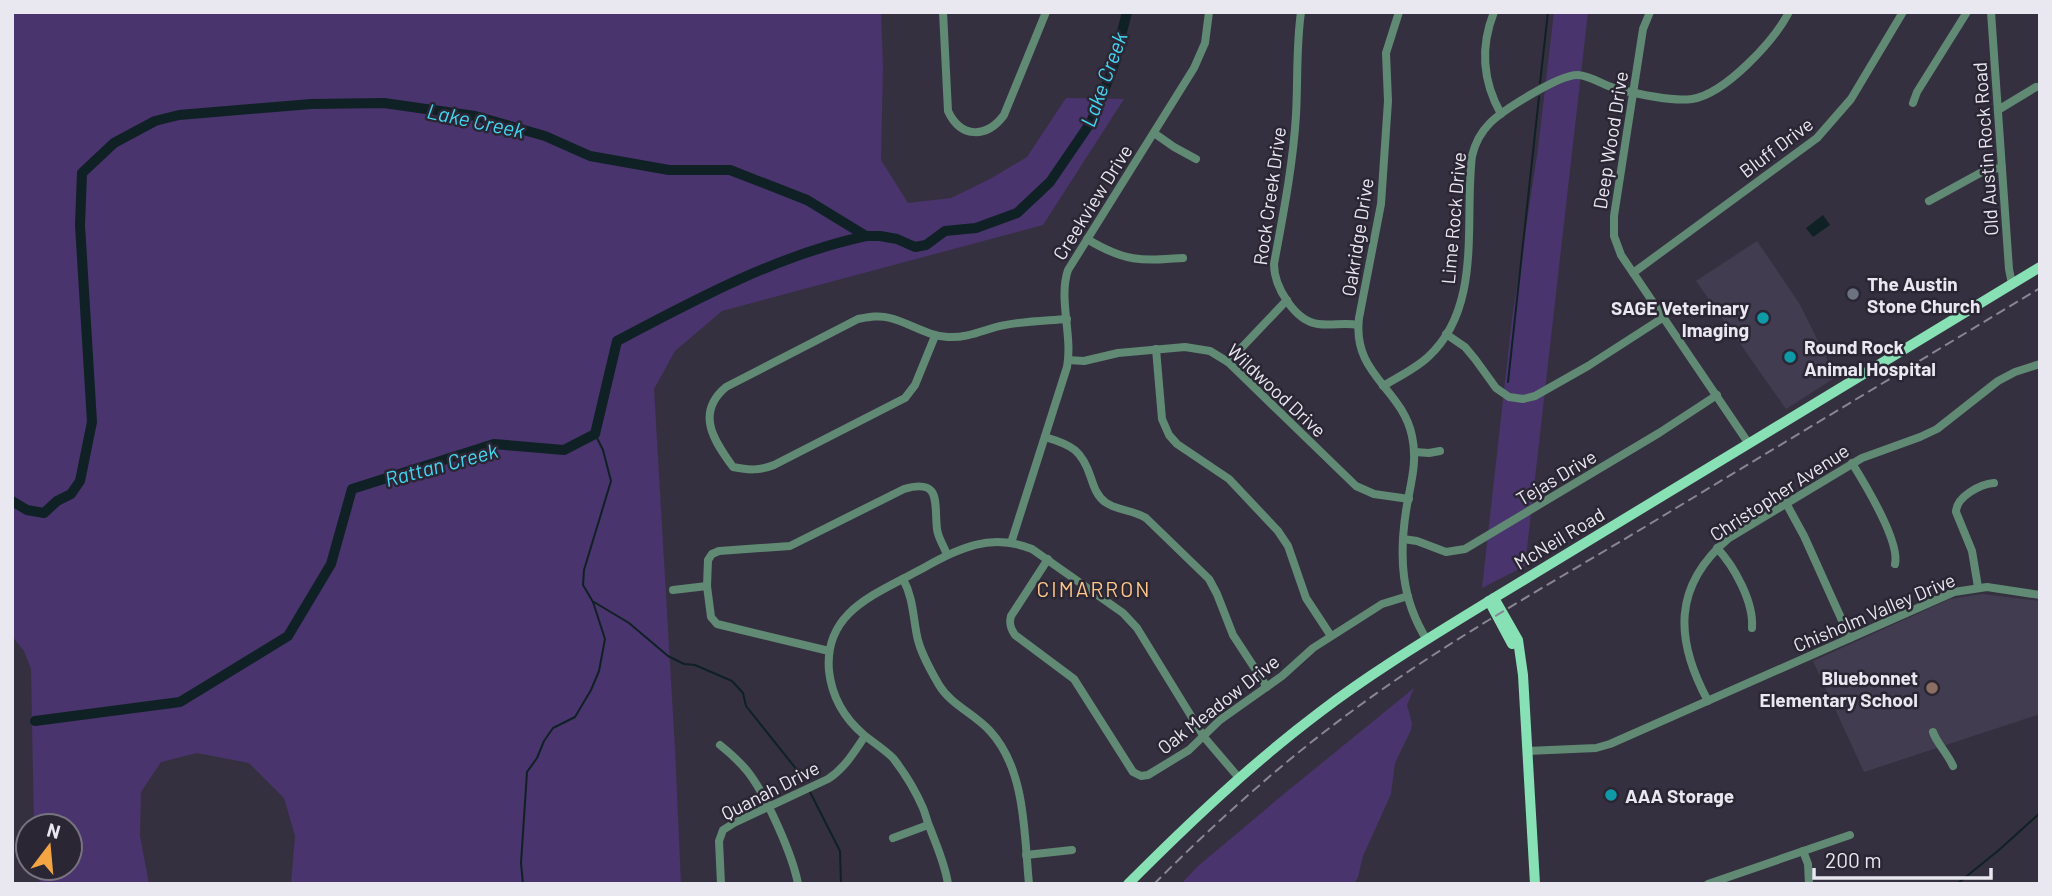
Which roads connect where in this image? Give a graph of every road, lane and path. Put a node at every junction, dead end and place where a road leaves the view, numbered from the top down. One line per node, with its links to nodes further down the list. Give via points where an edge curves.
1 (943, 12): 2 (street, via 948,111 958,126 972,132 990,129 1004,115)
2 (1046, 12)
3 (1209, 12): 17 (street, Creekview Drive, via 1199,60)
4 (1301, 12): 26 (street, Rock Creek Drive, via 1296,118 1274,264 1274,276)
5 (1399, 12): 29 (street, Oakridge Drive, via 1386,52 1388,101 1381,204)
6 (1494, 12): 16 (street, via 1486,34 1486,54 1489,89)
7 (1650, 12): 13 (street, Deep Wood Drive)
8 (1789, 12): 13 (street, Lime Rock Drive, via 1765,48 1710,93 1684,99)
9 (1903, 12): 24 (street, Bluff Drive, via 1851,99 1817,138)
10 (1967, 12): 14 (street)
11 (1992, 12): 15 (street, Old Austin Rock Road)
12 (2036, 87): 15 (street)
13 (1633, 92): 16 (street, Lime Rock Drive, via 1580,75 1565,77); 24 (street, Deep Wood Drive, via 1614,236)
14 (1913, 103)
15 (1998, 110): 19 (street, Old Austin Rock Road)
16 (1501, 114): 30 (street, Lime Rock Drive, via 1482,133 1472,156 1466,275 1458,310)
17 (1154, 133): 18 (street); 21 (street, Creekview Drive)
18 (1196, 159)
19 (2002, 168): 20 (street, via 1982,172); 25 (street, Old Austin Rock Road)
20 (1929, 201)
21 (1087, 239): 22 (street, via 1127,258); 28 (street, Creekview Drive, via 1066,276)
22 (1183, 258)
23 (2040, 267): 25 (main road, McNeil Road)
24 (1633, 273): 27 (street, Deep Wood Drive)
25 (2012, 284): 39 (main road, McNeil Road)
26 (1287, 300): 29 (street, Rock Creek Drive, via 1314,324); 34 (street)
27 (1664, 317): 30 (street, via 1588,366 1523,399 1496,388 1465,347); 37 (street, Deep Wood Drive)
28 (1067, 319): 31 (street, via 1016,323 957,337); 33 (street, Creekview Drive)
29 (1358, 325): 36 (street, Oakridge Drive, via 1362,353)
30 (1446, 334): 36 (street, Lime Rock Drive, via 1428,357)
31 (935, 336): 31 (street, via 890,318 858,319 726,387 713,403 711,433 733,467 760,470 774,465 905,398)
32 (1156, 349): 33 (street, Wildwood Drive); 34 (street, Wildwood Drive, via 1200,348); 60 (street, via 1162,419 1169,435 1229,479 1278,531 1306,598)
33 (1068, 360): 38 (street, Creekview Drive)
34 (1228, 362): 44 (street, Wildwood Drive, via 1348,480 1374,494)
35 (2040, 364): 42 (street, Christopher Avenue, via 1998,381 1920,438)
36 (1383, 386): 40 (street, Oakridge Drive, via 1406,419)
37 (1717, 395): 39 (street, Deep Wood Drive); 46 (street, Tejas Drive, via 1465,549 1446,552)
38 (1045, 437): 47 (street, Creekview Drive); 64 (street, via 1078,452 1097,494 1107,504 1146,518 1202,571 1233,635)
39 (1749, 443): 58 (main road, McNeil Road)
40 (1415, 452): 41 (street); 44 (street, Oakridge Drive)
41 (1440, 452)
42 (1852, 463): 45 (street, Christopher Avenue); 51 (street, via 1896,550)
43 (1994, 483): 54 (street, via 1982,485 1956,506 1972,551)
44 (1409, 499): 46 (street, Oakridge Drive)
45 (1786, 503): 48 (street, Christopher Avenue); 61 (street)
46 (1403, 539): 57 (street, Oakridge Drive)
47 (1011, 542): 49 (street, via 978,543); 50 (street)
48 (1717, 548): 59 (street, via 1735,572 1752,612); 65 (street, Christopher Avenue, via 1695,576 1684,620 1689,660)
49 (947, 555): 52 (street); 53 (street, via 938,534 934,492 912,487 790,546 712,554)
50 (1048, 559): 68 (street, via 1123,612); 68 (street, Oak Meadow Drive, via 1010,625 1081,687 1133,772 1148,775)
51 (1895, 564)
52 (903, 579): 63 (street, via 850,612); 79 (street, via 913,606 918,643 939,685 990,730 1006,752 1018,783)
53 (707, 586): 55 (street); 63 (street, via 710,617 717,624)
54 (1978, 587): 56 (street, Chisholm Valley Drive); 61 (street, Chisholm Valley Drive, via 1945,596)
55 (673, 590)
56 (2040, 595)
57 (1408, 596): 60 (street, Oak Meadow Drive, via 1387,602); 62 (street, Oakridge Drive)
58 (1492, 599): 62 (main road, McNeil Road); 70 (main road, via 1521,662)
59 (1752, 628)
60 (1331, 636): 64 (street, Oak Meadow Drive)
61 (1850, 638): 65 (street, Chisholm Valley Drive)
62 (1427, 640): 72 (main road, McNeil Road, via 1322,710)
63 (829, 651): 67 (street, via 837,703)
64 (1267, 687): 68 (street, Oak Meadow Drive)
65 (1708, 701): 70 (street, Chisholm Valley Drive, via 1596,748)
66 (1933, 732): 71 (street)
67 (865, 736): 73 (street, Quanah Drive, via 837,773); 74 (street, via 900,767)
68 (1204, 737): 72 (street)
69 (720, 745): 73 (street, via 751,776)
70 (1527, 751): 86 (main road)
71 (1953, 766)
72 (1239, 778): 85 (main road, McNeil Road)
73 (767, 807): 81 (street, Quanah Drive, via 723,830); 82 (street)
74 (928, 825): 76 (street); 83 (street)
75 (1850, 835): 78 (street)
76 (893, 838)
77 (1072, 850): 79 (street)
78 (1803, 851): 80 (street); 88 (street)
79 (1026, 855): 84 (street)
80 (1725, 881): 87 (street)
81 (720, 884)
82 (798, 884)
83 (948, 884)
84 (1029, 884)
85 (1128, 884)
86 (1535, 884)
87 (1709, 884)
88 (1809, 884)

